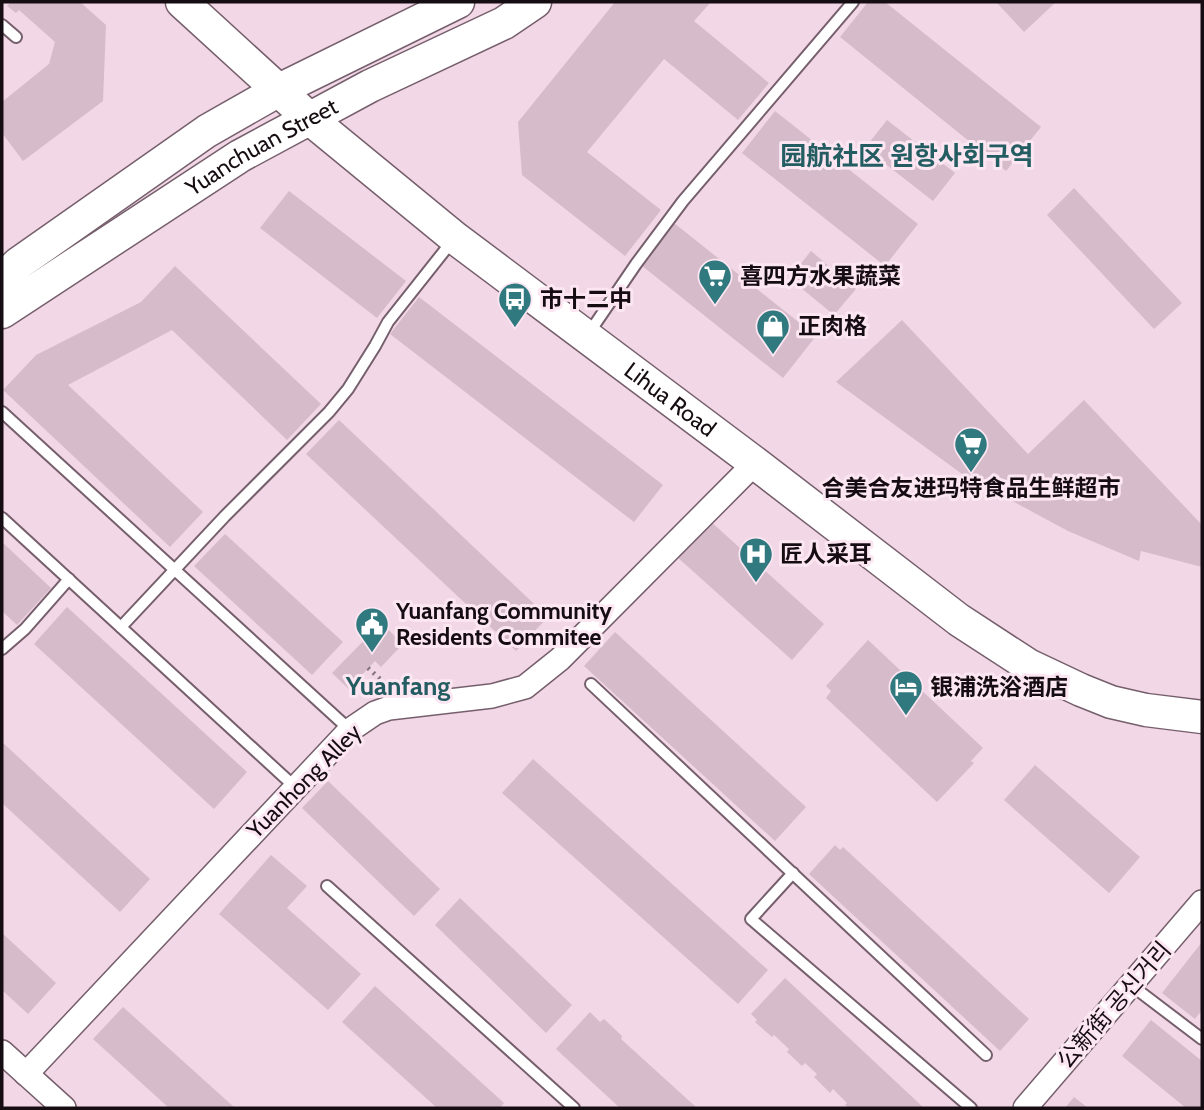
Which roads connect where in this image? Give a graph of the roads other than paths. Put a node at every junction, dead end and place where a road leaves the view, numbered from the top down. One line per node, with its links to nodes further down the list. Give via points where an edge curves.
1 (182, 2): 7 (street, Lihua Road)
2 (458, 2): 7 (street, Yuanchuan Street)
3 (535, 2): 8 (street, Yuanchuan Street, via 504,23)
4 (853, 2): 12 (lane, via 683,201)
5 (2, 25): 6 (lane)
6 (16, 37)
7 (279, 90): 8 (street, Lihua Road); 10 (street, Yuanchuan Street, via 207,131)
8 (310, 119): 9 (street, Lihua Road); 11 (street, Yuanchuan Street, via 240,156)
9 (455, 238): 12 (street, Lihua Road); 16 (lane, via 388,322 329,412)
10 (2, 279)
11 (2, 312)
12 (587, 336): 14 (street, Lihua Road)
13 (2, 412): 16 (lane)
14 (755, 463): 21 (street, Lihua Road, via 959,620 1028,665 1111,702); 22 (street, Yuanhong Alley, via 560,659 525,687 492,696 389,708)
15 (2, 518): 17 (lane)
16 (174, 570): 18 (lane); 22 (lane)
17 (69, 579): 18 (lane); 19 (lane)
18 (121, 627): 23 (lane)
19 (2, 649)
20 (591, 684): 24 (lane)
21 (1202, 717)
22 (350, 730): 23 (street, Yuanhong Alley)
23 (295, 787): 31 (street, Yuanhong Alley)
24 (793, 873): 30 (lane); 34 (lane, via 751,919)
25 (327, 886): 33 (lane)
26 (1202, 902): 27 (street, 公新街 공신거리)
27 (1131, 985): 28 (lane); 35 (street, 公新街 공신거리)
28 (1202, 1039)
29 (2, 1052): 31 (street)
30 (986, 1055)
31 (26, 1074): 32 (street)
32 (64, 1108)
33 (574, 1108)
34 (971, 1108)
35 (1025, 1108)

